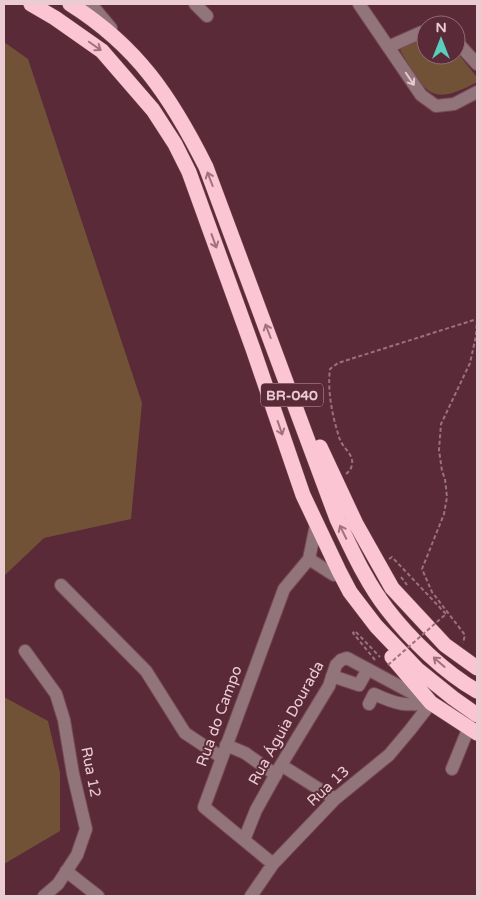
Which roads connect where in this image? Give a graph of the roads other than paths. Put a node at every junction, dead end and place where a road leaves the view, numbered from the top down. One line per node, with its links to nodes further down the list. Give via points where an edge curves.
1 (31, 4): 14 (highway, BR-040, one-way to 14, via 102,51 153,110 174,144 189,172)
2 (70, 4): 11 (highway, BR-040, via 123,44)
3 (195, 4): 6 (street)
4 (359, 4): 8 (street)
5 (91, 5): 11 (street)
6 (207, 16)
7 (416, 35): 8 (street)
8 (388, 47): 12 (street, one-way to 12, via 420,95 436,106 454,104)
9 (466, 51): 10 (street)
10 (477, 64)
11 (146, 70): 13 (highway, BR-040, one-way to 11, via 206,167 171,103)
12 (477, 92)
13 (276, 352): 20 (highway, via 291,376 320,449 356,524 392,588 430,623 445,645); 23 (highway, BR-040, one-way to 13, via 422,648 387,609 360,566 337,519)
14 (316, 525): 15 (highway, BR-040); 16 (street, Rua do Campo)
15 (328, 548): 17 (highway); 26 (highway, BR-040, via 350,592 376,626 417,669 453,698)
16 (309, 559): 17 (street); 27 (street, Rua do Campo, via 284,589)
17 (334, 575): 24 (highway, via 349,606)
18 (61, 585): 27 (street, via 146,671 184,733)
19 (26, 651): 33 (street, Rua 12, via 56,694 86,829 77,855)
20 (477, 668)
21 (368, 669): 22 (street, via 359,685); 22 (street, Rua Águia Dourada, via 347,658 340,660); 24 (street, Rua Águia Dourada, via 386,671)
22 (332, 676): 29 (street, Rua Águia Dourada)
23 (477, 691)
24 (431, 702): 25 (street, via 408,706 374,694); 26 (highway); 30 (street, Rua 13, via 389,755)
25 (369, 704)
26 (474, 725): 28 (street)
27 (224, 751): 29 (street, via 245,753); 31 (street, Rua do Campo, via 204,807)
28 (452, 769)
29 (278, 770): 30 (street); 31 (street, Rua Águia Dourada)
30 (335, 800): 32 (street, Rua 13)
31 (244, 840): 32 (street, Rua do Campo)
32 (273, 864): 37 (street, Rua 13)
33 (66, 871): 34 (street, Rua 12); 36 (street)
34 (56, 890): 35 (street, Rua 12)
35 (44, 896)
36 (98, 896)
37 (251, 896)

